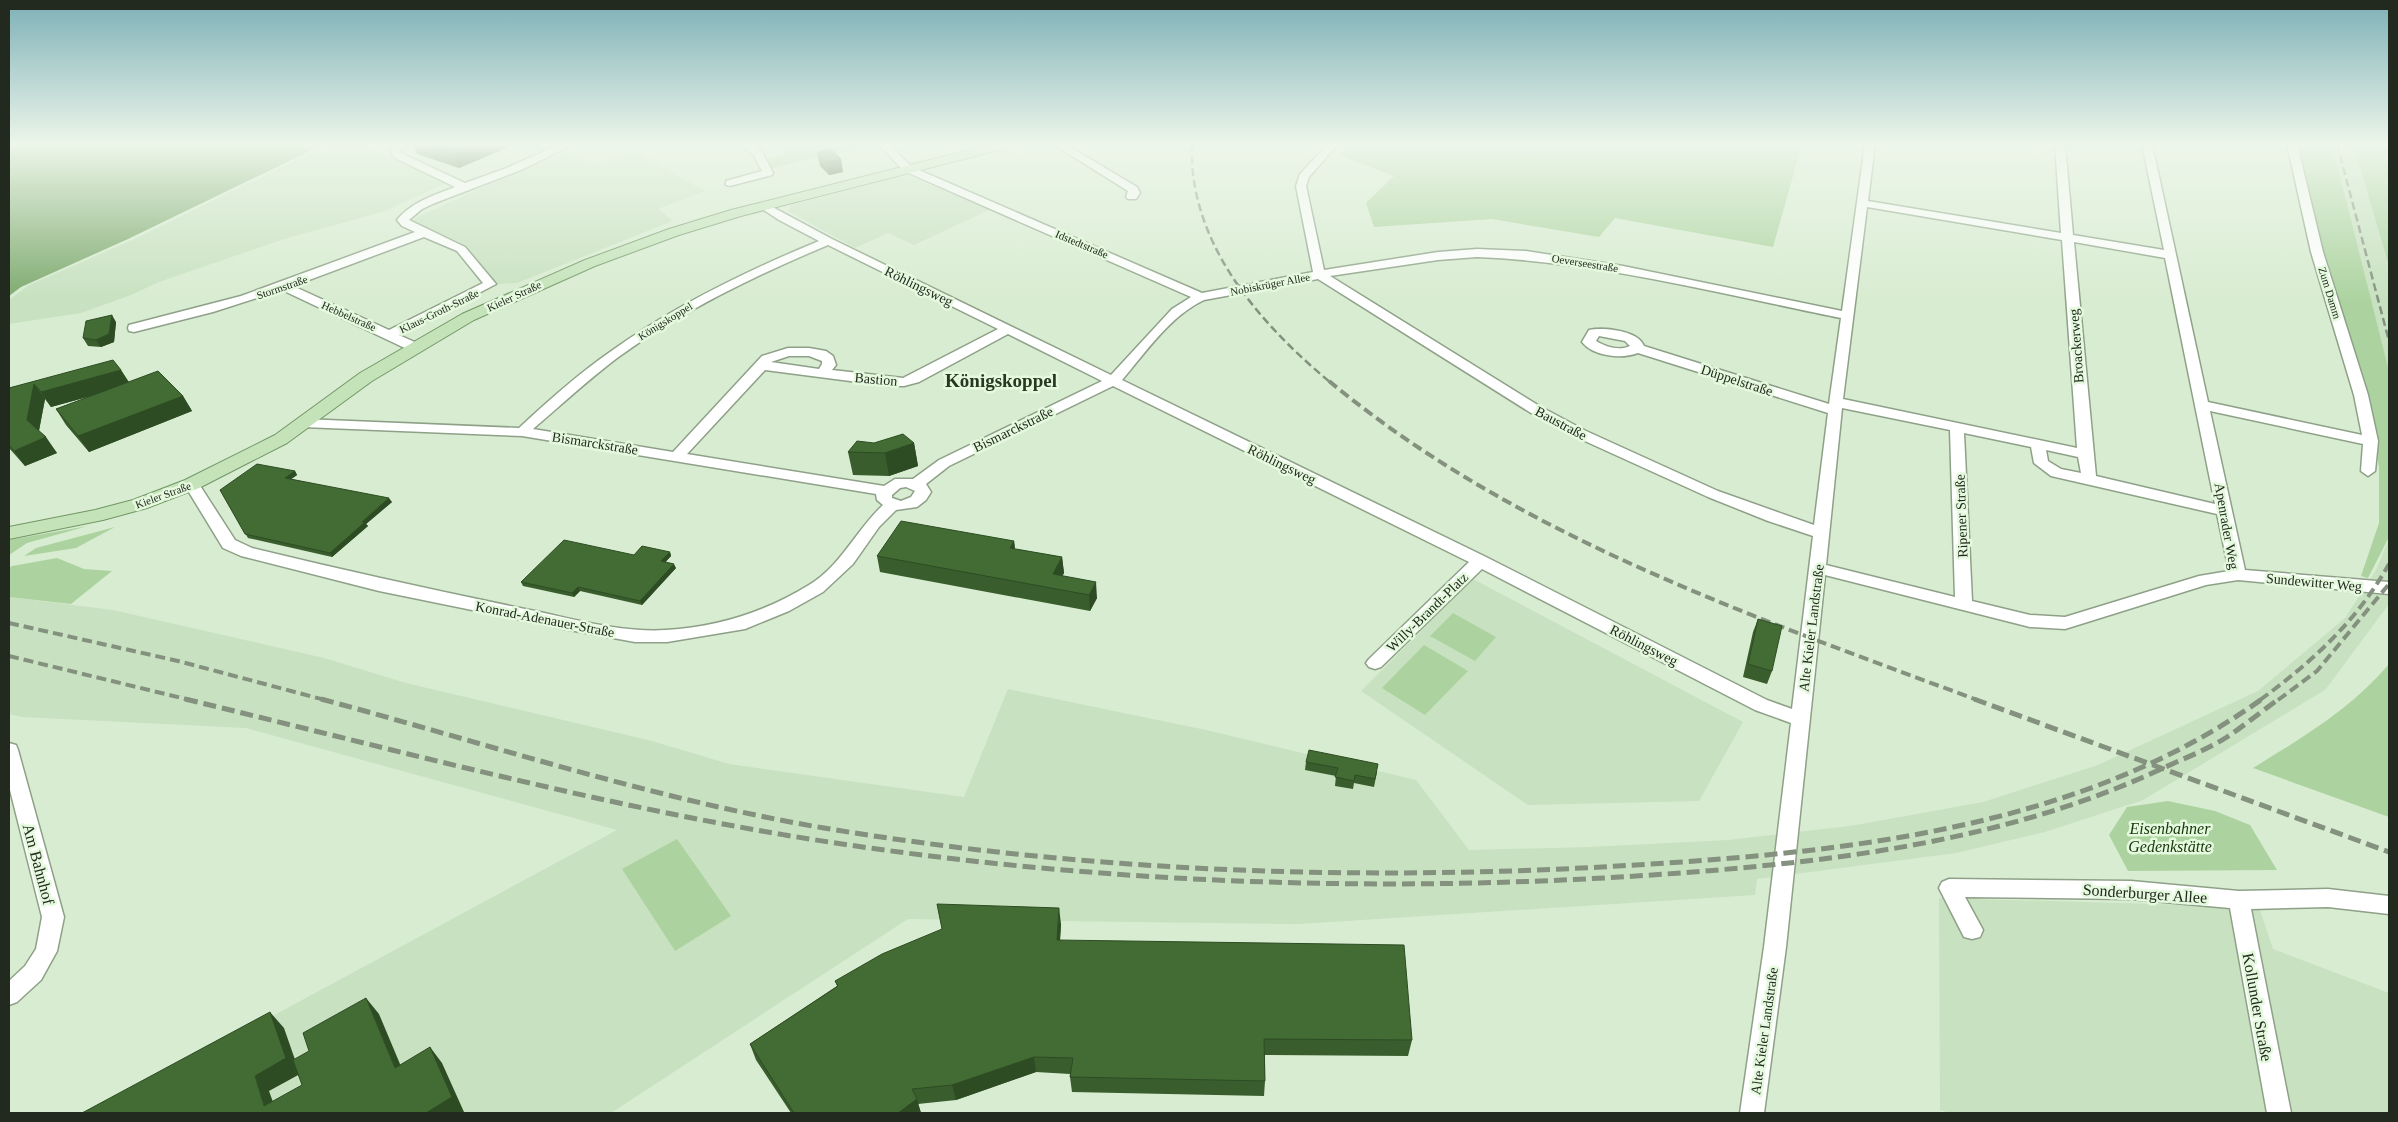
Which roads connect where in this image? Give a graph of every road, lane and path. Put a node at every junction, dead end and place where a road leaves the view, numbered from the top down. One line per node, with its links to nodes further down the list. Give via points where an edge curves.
1 (441, 196): 11 (street, via 418,206)
2 (802, 196): 10 (main road, Kieler Straße)
3 (971, 196): 18 (street, Idstedtstraße)
4 (1304, 196): 16 (street, Nobiskrüger Allee)
5 (1863, 196): 9 (street, Alte Kieler Landstraße)
6 (2064, 196): 13 (street, Broackerweg)
7 (2156, 196): 15 (street, Apenrader Weg)
8 (2304, 196): 33 (street, Zum Damm, via 2317,252 2361,395)
9 (1862, 203): 13 (street); 19 (street, Alte Kieler Landstraße)
10 (765, 206): 14 (street, Röhlingsweg); 23 (main road, Kieler Straße, via 696,225 590,263 476,314)
11 (405, 216): 12 (street, Klaus-Groth-Straße, via 406,224)
12 (426, 232): 17 (street, Stormstraße); 22 (street, Klaus-Groth-Straße, via 461,249 490,284)
13 (2068, 238): 15 (street); 35 (street, Broackerweg)
14 (828, 241): 21 (street, Röhlingsweg); 32 (street, Königskoppel, via 739,279 682,310 581,381)
15 (2170, 256): 28 (street, Apenrader Weg)
16 (1319, 274): 18 (street, Nobiskrüger Allee); 19 (street, Oeverseestraße, via 1438,256 1477,253 1526,255 1623,270); 46 (street, Baustraße, via 1536,410 1581,434 1713,494)
17 (285, 287): 20 (street, Stormstraße, via 216,309); 22 (street, Hebbelstraße)
18 (1201, 297): 27 (street, Nobiskrüger Allee, via 1176,312)
19 (1848, 316): 29 (street, Alte Kieler Landstraße)
20 (134, 328)
21 (1008, 329): 26 (street, Bastion, via 904,382); 27 (street, Röhlingsweg)
22 (390, 335): 23 (street, Hebbelstraße)
23 (414, 347): 30 (main road, Kieler Straße)
24 (1637, 348): 29 (street, Düppelstraße)
25 (760, 365): 26 (street, Bastion); 26 (street, via 776,354 809,352 828,359 829,365); 36 (street)
26 (822, 373)
27 (1113, 381): 40 (street, Bismarckstraße, via 944,463); 47 (street, Röhlingsweg)
28 (2202, 405): 33 (street); 42 (street, Apenrader Weg)
29 (1836, 406): 31 (street); 46 (street, Alte Kieler Landstraße)
30 (303, 423): 32 (street, Bismarckstraße); 39 (main road, Kieler Straße, via 248,458)
31 (1957, 427): 34 (street); 51 (street, Ripener Straße)
32 (522, 432): 36 (street, Bismarckstraße)
33 (2370, 442): 37 (street, Zum Damm)
34 (2038, 444): 35 (street); 38 (street, via 2041,463 2056,473)
35 (2085, 454): 38 (street, Broackerweg)
36 (677, 456): 41 (street, Bismarckstraße)
37 (2368, 471)
38 (2089, 479): 42 (street)
39 (192, 484): 41 (street, Konrad-Adenauer-Straße, via 229,544 247,552 379,584 635,636 701,632 739,625 784,608 817,588 847,560); 43 (main road, Kieler Straße, via 140,504)
40 (916, 484): 41 (street, via 901,482); 41 (street, via 922,488 918,500 903,506)
41 (889, 498)
42 (2226, 511): 49 (street, Apenrader Weg)
43 (56, 524): 44 (main road, Kieler Straße); 45 (main road, Kieler Straße)
44 (9, 525)
45 (9, 533)
46 (1822, 533): 48 (street, Alte Kieler Landstraße)
47 (1480, 561): 52 (street, Willy-Brandt-Platz); 53 (street, Röhlingsweg, via 1761,705)
48 (1818, 568): 51 (street, Apenrader Weg); 53 (street, Alte Kieler Landstraße)
49 (2238, 575): 50 (street, Sundewitter Weg); 51 (street, Apenrader Weg, via 2205,580 2065,623 2030,621)
50 (2389, 588)
51 (1964, 604)
52 (1374, 663)
53 (1801, 720): 59 (street, Alte Kieler Landstraße, via 1776,946)
54 (9, 750): 58 (street, Am Bahnhof, via 53,917 46,951 32,973)
55 (2239, 900): 56 (street, Sonderburger Allee, via 2328,898); 57 (street, Sonderburger Allee, via 2131,890 1948,888); 60 (street, Kollunder Straße)
56 (2389, 906)
57 (1972, 930)
58 (9, 995)
59 (1752, 1113)
60 (2279, 1113)

